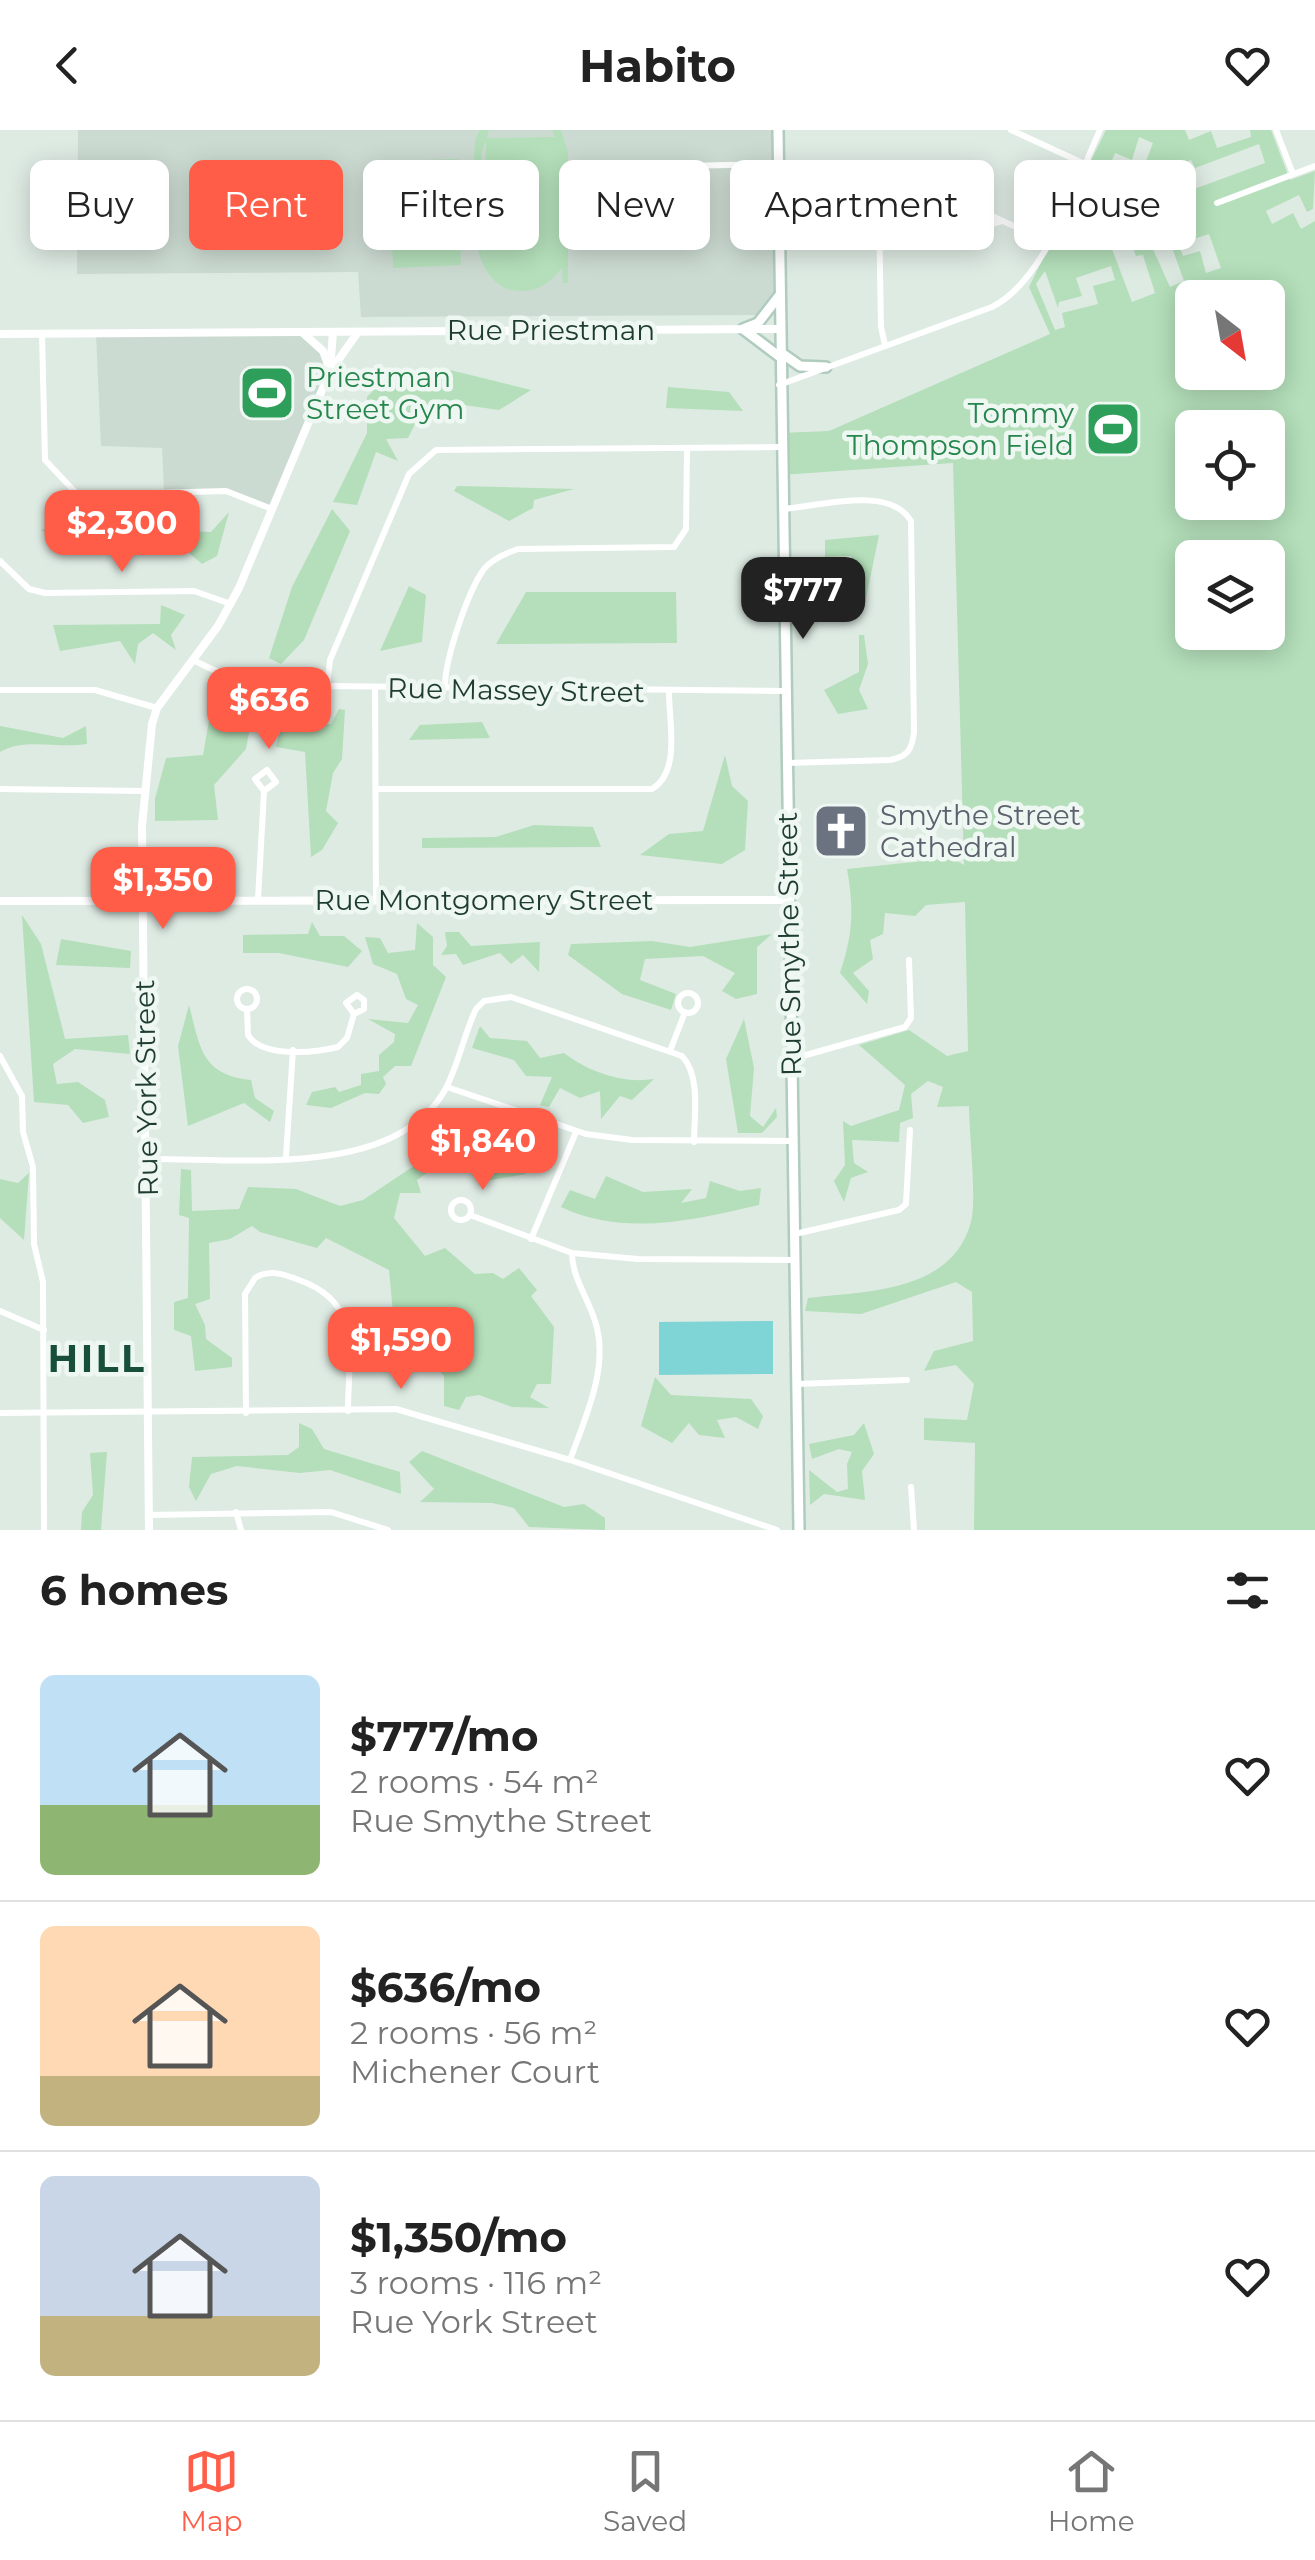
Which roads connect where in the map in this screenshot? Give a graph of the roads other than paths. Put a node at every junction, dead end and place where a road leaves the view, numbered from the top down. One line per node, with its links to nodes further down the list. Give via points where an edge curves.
1 (778, 130): 5 (main road, Rue Smythe Street)
2 (1011, 130): 6 (street)
3 (1100, 130): 7 (street)
4 (1276, 130): 9 (street)
5 (778, 160)
6 (1075, 160)
7 (1086, 160)
8 (1315, 166): 9 (street)
9 (1293, 174): 10 (street)
10 (1217, 203)
11 (1002, 221): 11 (street, via 978,209 964,216 974,229); 12 (street)
12 (1014, 226)
13 (779, 250): 16 (main road, Rue Smythe Street)
14 (880, 250): 24 (street)
15 (1044, 250): 24 (street, via 1028,280 1004,301)
16 (779, 296): 17 (main road, via 758,323); 18 (main road, Rue Smythe Street)
17 (743, 329): 18 (street, Rue Priestman); 20 (street, Rue Priestman); 25 (main road)
18 (780, 329): 25 (main road, Rue Smythe Street)
19 (333, 332): 20 (street, Rue Priestman); 21 (street, Rue Priestman); 27 (street, Rue York Street)
20 (358, 332): 27 (street)
21 (303, 333): 23 (street, Rue Priestman); 27 (street, via 323,352)
22 (0, 334): 23 (street, Rue Priestman)
23 (42, 334): 31 (street, via 45,460 78,495 226,491)
24 (885, 345): 26 (street)
25 (780, 354): 26 (main road, via 800,366); 28 (main road, Rue Smythe Street)
26 (826, 367): 28 (street)
27 (330, 371): 31 (street, Rue York Street)
28 (780, 385): 29 (main road, Rue Smythe Street)
29 (780, 448): 30 (street); 32 (main road, Rue Smythe Street)
30 (686, 450): 36 (street, via 436,450 409,474 330,660); 38 (street, via 686,529 674,547 518,549 498,557 480,578 445,666)
31 (272, 509): 34 (street, Rue York Street)
32 (782, 509): 40 (main road, Rue Smythe Street); 43 (street, via 880,501 904,509 911,521 910,750 890,760)
33 (0, 561): 34 (street, via 29,589 45,593 194,591)
34 (231, 604): 35 (street, Rue York Street)
35 (192, 660): 36 (street, Rue Massey Street, via 248,683); 42 (street, Rue York Street)
36 (327, 686): 37 (street, Rue Massey Street)
37 (376, 688): 38 (street, Rue Massey Street); 44 (street)
38 (444, 688): 41 (street, Rue Massey Street)
39 (0, 690): 42 (street, via 95,690)
40 (784, 691): 41 (street, Rue Massey Street); 43 (main road, Rue Smythe Street)
41 (668, 692): 44 (street, via 670,762 652,790)
42 (156, 708): 46 (street, Rue York Street)
43 (786, 764): 51 (main road, Rue Smythe Street)
44 (378, 788): 49 (street)
45 (0, 789): 46 (street)
46 (143, 791): 50 (street, Rue York Street)
47 (264, 791): 48 (street)
48 (258, 899): 49 (street, Rue Montgomery Street); 50 (street, Rue Montgomery Street)
49 (376, 899): 51 (street, Rue Montgomery Street)
50 (144, 900): 52 (street, Rue Montgomery Street); 67 (street, Rue York Street)
51 (788, 900): 60 (main road, Rue Smythe Street)
52 (0, 901)
53 (909, 960): 60 (street, via 911,1018 905,1027)
54 (247, 1009): 57 (street, via 252,1043)
55 (685, 1012): 58 (street)
56 (354, 1014): 57 (street, via 338,1047)
57 (293, 1050): 66 (street)
58 (670, 1051): 61 (street, via 542,1005 496,997 476,1009); 65 (street, via 691,1066)
59 (0, 1056): 74 (street, via 22,1096)
60 (791, 1060): 64 (main road, Rue Smythe Street)
61 (446, 1087): 63 (street); 66 (street, via 419,1122 366,1151)
62 (910, 1130): 69 (street, via 906,1204)
63 (576, 1132): 65 (street); 70 (street)
64 (792, 1141): 65 (street); 69 (main road, Rue Smythe Street)
65 (694, 1142)
66 (286, 1156): 67 (street)
67 (147, 1159): 77 (street, Rue York Street)
68 (470, 1215): 70 (street)
69 (794, 1235): 72 (main road, Rue Smythe Street)
70 (531, 1239): 71 (street)
71 (572, 1253): 72 (street); 82 (street, via 599,1348 593,1392)
72 (794, 1260): 76 (main road, Rue Smythe Street)
73 (0, 1311): 74 (street)
74 (44, 1330): 81 (street)
75 (907, 1380): 76 (street)
76 (796, 1384): 91 (main road, Rue Smythe Street)
77 (147, 1411): 80 (street); 81 (street); 85 (street, Rue York Street)
78 (348, 1411): 80 (street); 80 (street, via 342,1308 329,1292 276,1273 255,1278 245,1294); 82 (street, via 411,1412)
79 (0, 1413): 81 (street)
80 (246, 1413)
81 (46, 1414): 86 (street)
82 (570, 1460): 90 (street)
83 (911, 1487): 92 (street)
84 (236, 1512): 85 (street); 88 (street); 89 (street, via 331,1512)
85 (149, 1514): 87 (street, Rue York Street)
86 (44, 1530)
87 (149, 1530)
88 (241, 1530)
89 (388, 1530)
90 (777, 1530)
91 (799, 1530)
92 (914, 1530)

